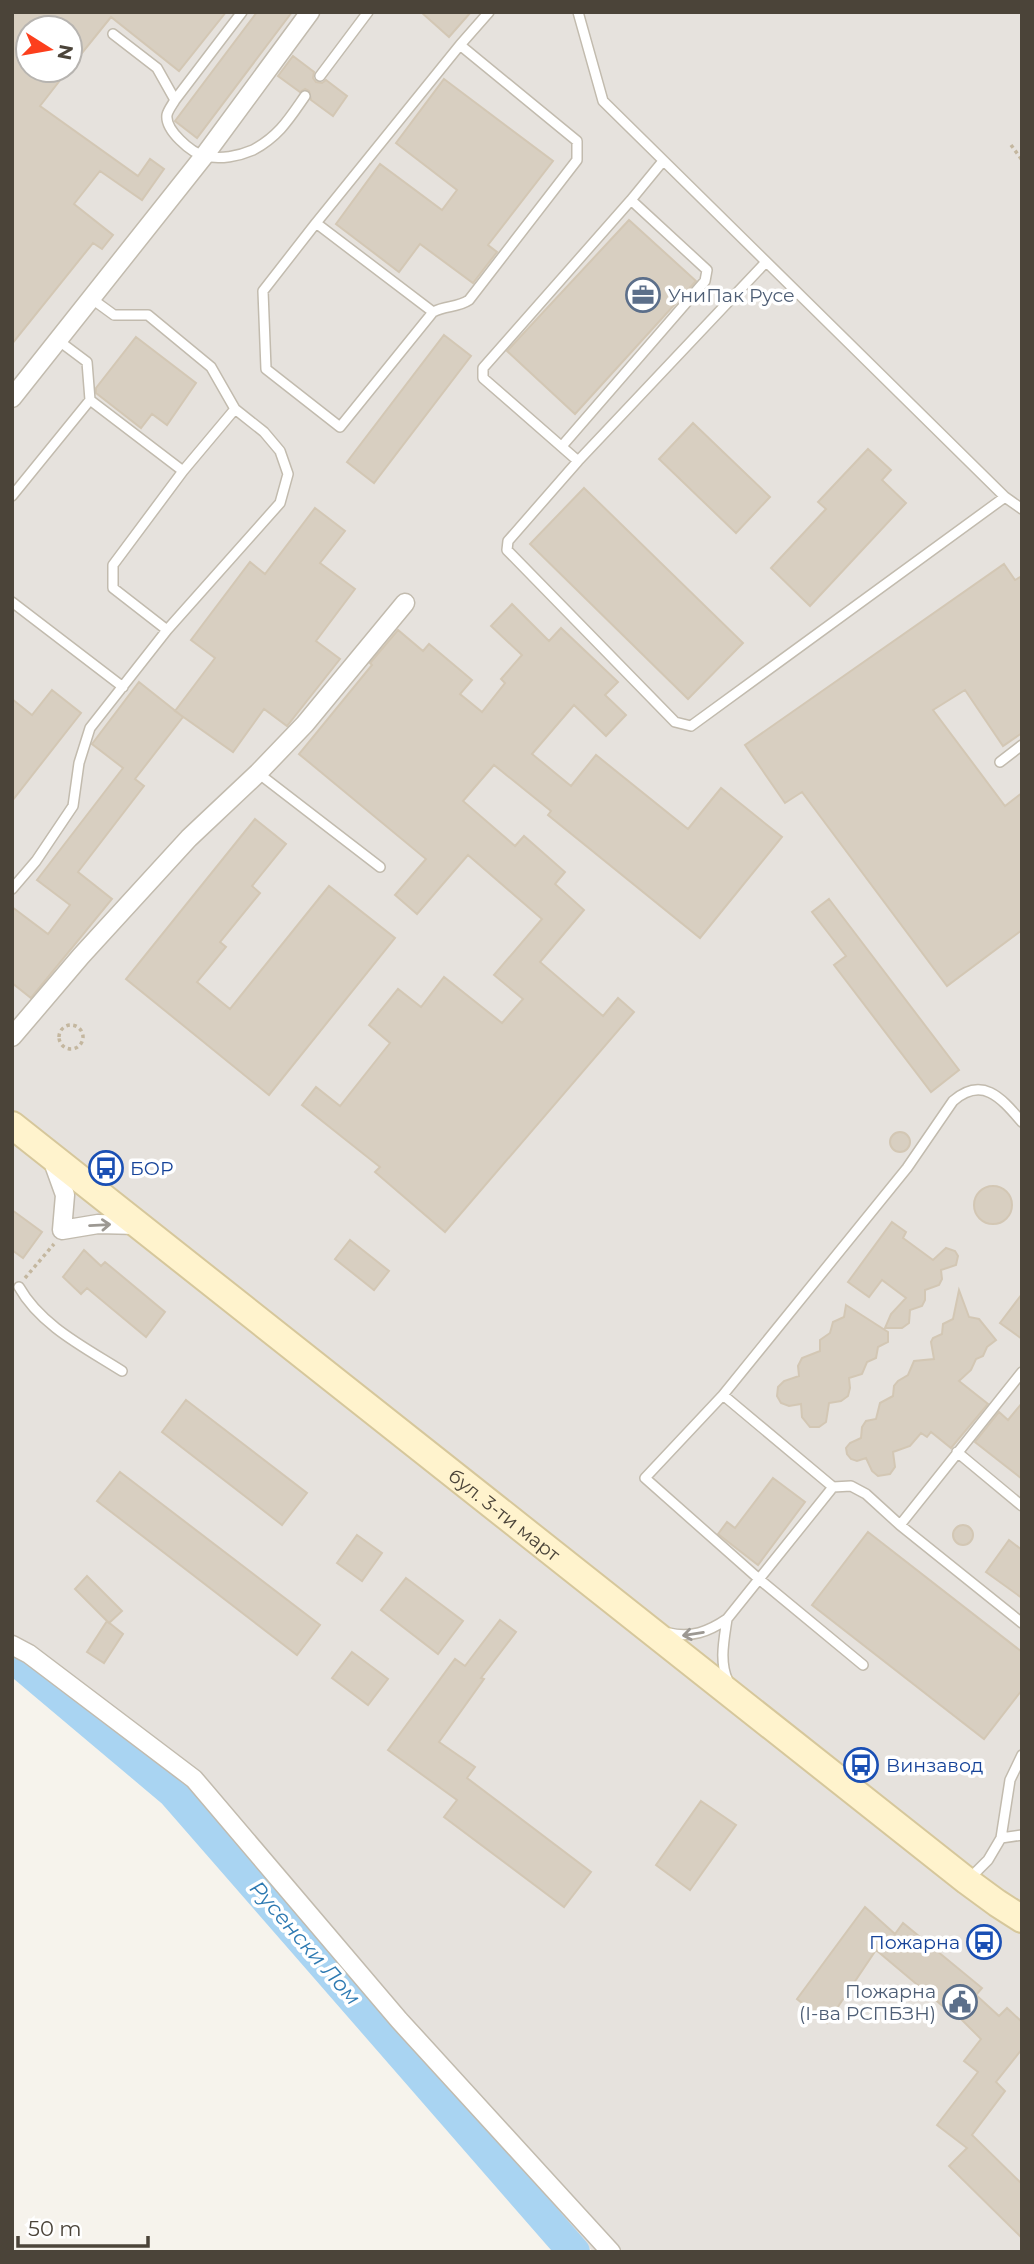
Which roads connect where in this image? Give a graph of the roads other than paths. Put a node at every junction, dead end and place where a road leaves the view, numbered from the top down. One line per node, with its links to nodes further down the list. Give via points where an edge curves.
1 (242, 12): 10 (lane)
2 (310, 12): 11 (street)
3 (368, 12): 8 (lane)
4 (489, 12): 7 (lane)
5 (578, 12): 12 (lane, via 603,102)
6 (113, 34): 10 (lane, via 157,68)
7 (460, 45): 14 (lane); 17 (lane, via 577,141 577,160 470,300)
8 (320, 76)
9 (305, 96): 11 (lane, via 276,135 251,150 231,157)
10 (175, 100): 11 (lane, via 167,114 169,127)
11 (204, 156): 16 (street)
12 (663, 161): 13 (lane); 15 (lane)
13 (631, 200): 22 (lane, via 707,270 705,281); 22 (lane, via 483,368 483,378)
14 (317, 223): 17 (lane); 17 (lane, via 263,291 266,369 341,427)
15 (766, 262): 23 (lane); 26 (lane)
16 (92, 299): 18 (street); 21 (lane, via 114,315 148,315 211,367)
17 (433, 312)
18 (59, 341): 19 (street); 20 (lane, via 87,362)
19 (12, 398)
20 (90, 400): 24 (lane); 25 (lane)
21 (235, 409): 24 (lane); 30 (lane, via 280,451 288,474 280,503)
22 (562, 446): 23 (lane)
23 (578, 461): 26 (lane, via 508,541 506,550 675,722 691,726)
24 (183, 471): 30 (lane, via 113,565 113,588)
25 (12, 496)
26 (1005, 497): 27 (lane)
27 (1022, 509)
28 (12, 602): 31 (lane)
29 (405, 603): 34 (street, via 305,724)
30 (167, 630): 31 (lane)
31 (123, 687): 36 (lane, via 90,728 73,806)
32 (1022, 745): 33 (lane)
33 (1000, 762)
34 (258, 773): 35 (lane); 37 (street, via 189,838)
35 (380, 867)
36 (12, 889)
37 (12, 1037)
38 (1022, 1122): 45 (lane, via 987,1089 961,1094 953,1101 908,1168)
39 (17, 1125): 40 (main road, бул. 3-ти март)
40 (50, 1154): 41 (main road, бул. 3-ти март); 41 (street, one-way to 41, via 65,1195 62,1230 98,1224)
41 (138, 1225): 53 (main road, бул. 3-ти март)
42 (19, 1287): 43 (lane, via 48,1321)
43 (122, 1371)
44 (1022, 1372): 46 (lane)
45 (723, 1395): 47 (lane); 50 (lane, via 645,1478)
46 (957, 1452): 48 (lane); 49 (lane)
47 (833, 1487): 49 (lane, via 851,1486 866,1494); 50 (lane)
48 (1022, 1506)
49 (900, 1525): 52 (lane)
50 (759, 1579): 51 (lane); 55 (lane)
51 (727, 1619): 53 (lane, one-way to 53, via 694,1635); 56 (lane, via 723,1672)
52 (1022, 1623)
53 (648, 1628): 56 (main road, бул. 3-ти март)
54 (12, 1645): 64 (street, via 194,1779 399,2020)
55 (863, 1665)
56 (734, 1696): 60 (main road, бул. 3-ти март)
57 (1022, 1755): 59 (lane, via 1010,1780)
58 (1022, 1835): 59 (lane)
59 (1001, 1838): 60 (lane)
60 (967, 1881): 61 (main road, бул. 3-ти март)
61 (997, 1903): 62 (main road, бул. 3-ти март); 63 (main road, бул. 3-ти март)
62 (1022, 1919)
63 (1022, 1932)
64 (611, 2252)

